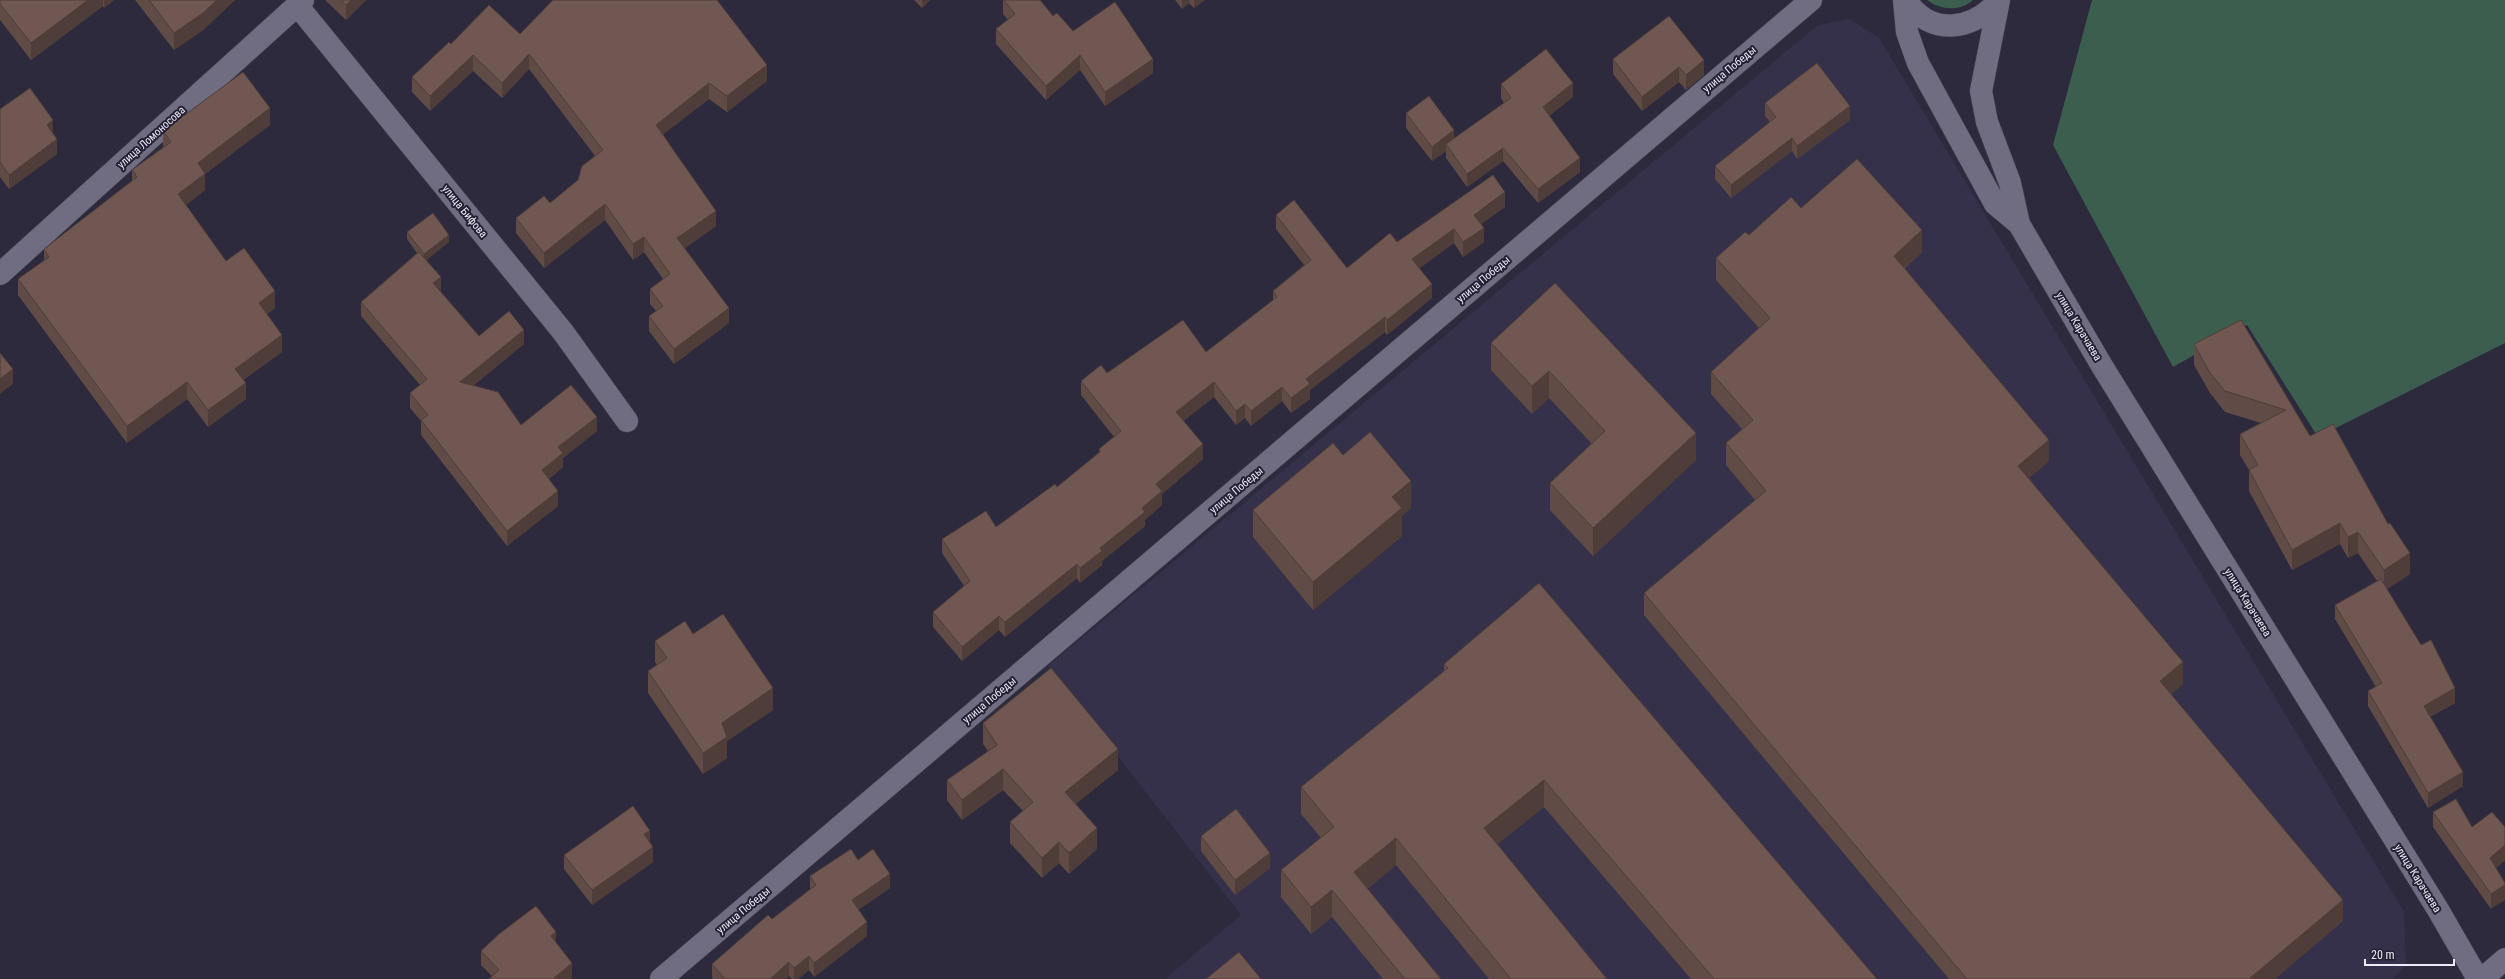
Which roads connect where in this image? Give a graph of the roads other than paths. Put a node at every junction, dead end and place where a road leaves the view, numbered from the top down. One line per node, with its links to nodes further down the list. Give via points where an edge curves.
1 (1811, 0): 9 (street, улица Победы)
2 (1905, 0): 3 (street, via 1912,10 1930,22 1952,26 1973,22 1988,13); 5 (street, via 1907,32 1918,62 1995,204)
3 (1999, 0): 5 (street, via 1981,91 1987,122 2010,183)
4 (300, 3): 6 (street, улица Ломоносова); 7 (street, улица Бифова, via 563,332)
5 (2019, 224): 10 (street, улица Карачаева, via 2102,366)
6 (0, 274)
7 (627, 421)
8 (2505, 959): 11 (street)
9 (661, 979)
10 (2478, 979)
11 (2482, 979)

